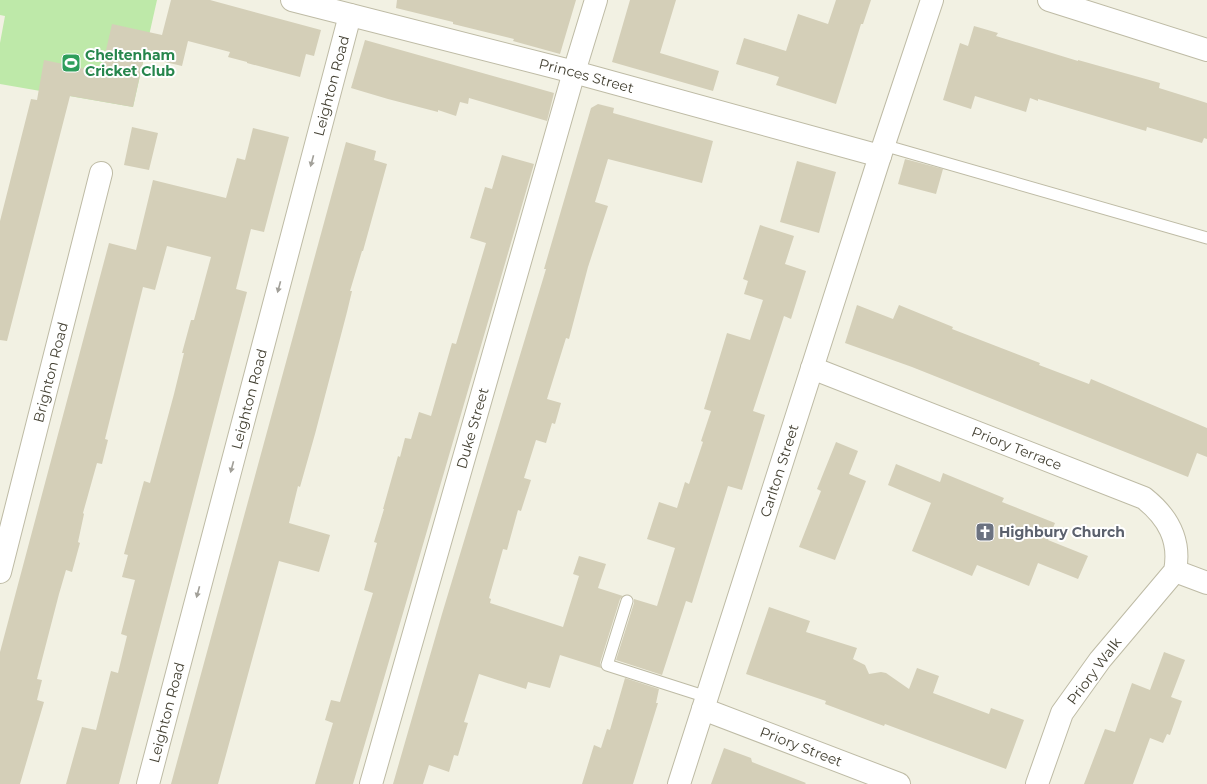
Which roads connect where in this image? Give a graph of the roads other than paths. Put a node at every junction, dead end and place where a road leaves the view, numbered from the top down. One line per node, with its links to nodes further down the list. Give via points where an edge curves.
1 (596, 0): 7 (street, Duke Street)
2 (932, 0): 8 (street, Carlton Street)
3 (1049, 0): 6 (street)
4 (297, 1): 5 (street, Princes Street)
5 (350, 15): 7 (street, Princes Street); 17 (street, Leighton Road, one-way to 17)
6 (1207, 50)
7 (574, 72): 8 (street, Princes Street); 18 (street, Duke Street)
8 (881, 151): 10 (lane); 11 (street, Carlton Street)
9 (101, 173): 13 (street, Brighton Road)
10 (1207, 238)
11 (812, 368): 12 (street, Priory Terrace, via 1144,498 1165,519 1172,533 1176,554); 16 (street, Carlton Street)
12 (1175, 571): 14 (street); 21 (street, Priory Walk, via 1100,660 1062,713)
13 (0, 572)
14 (1207, 583)
15 (627, 601): 16 (lane, via 607,665)
16 (705, 703): 19 (street, Carlton Street); 20 (street, Priory Street)
17 (148, 784)
18 (371, 784)
19 (679, 784)
20 (899, 784)
21 (1037, 784)

